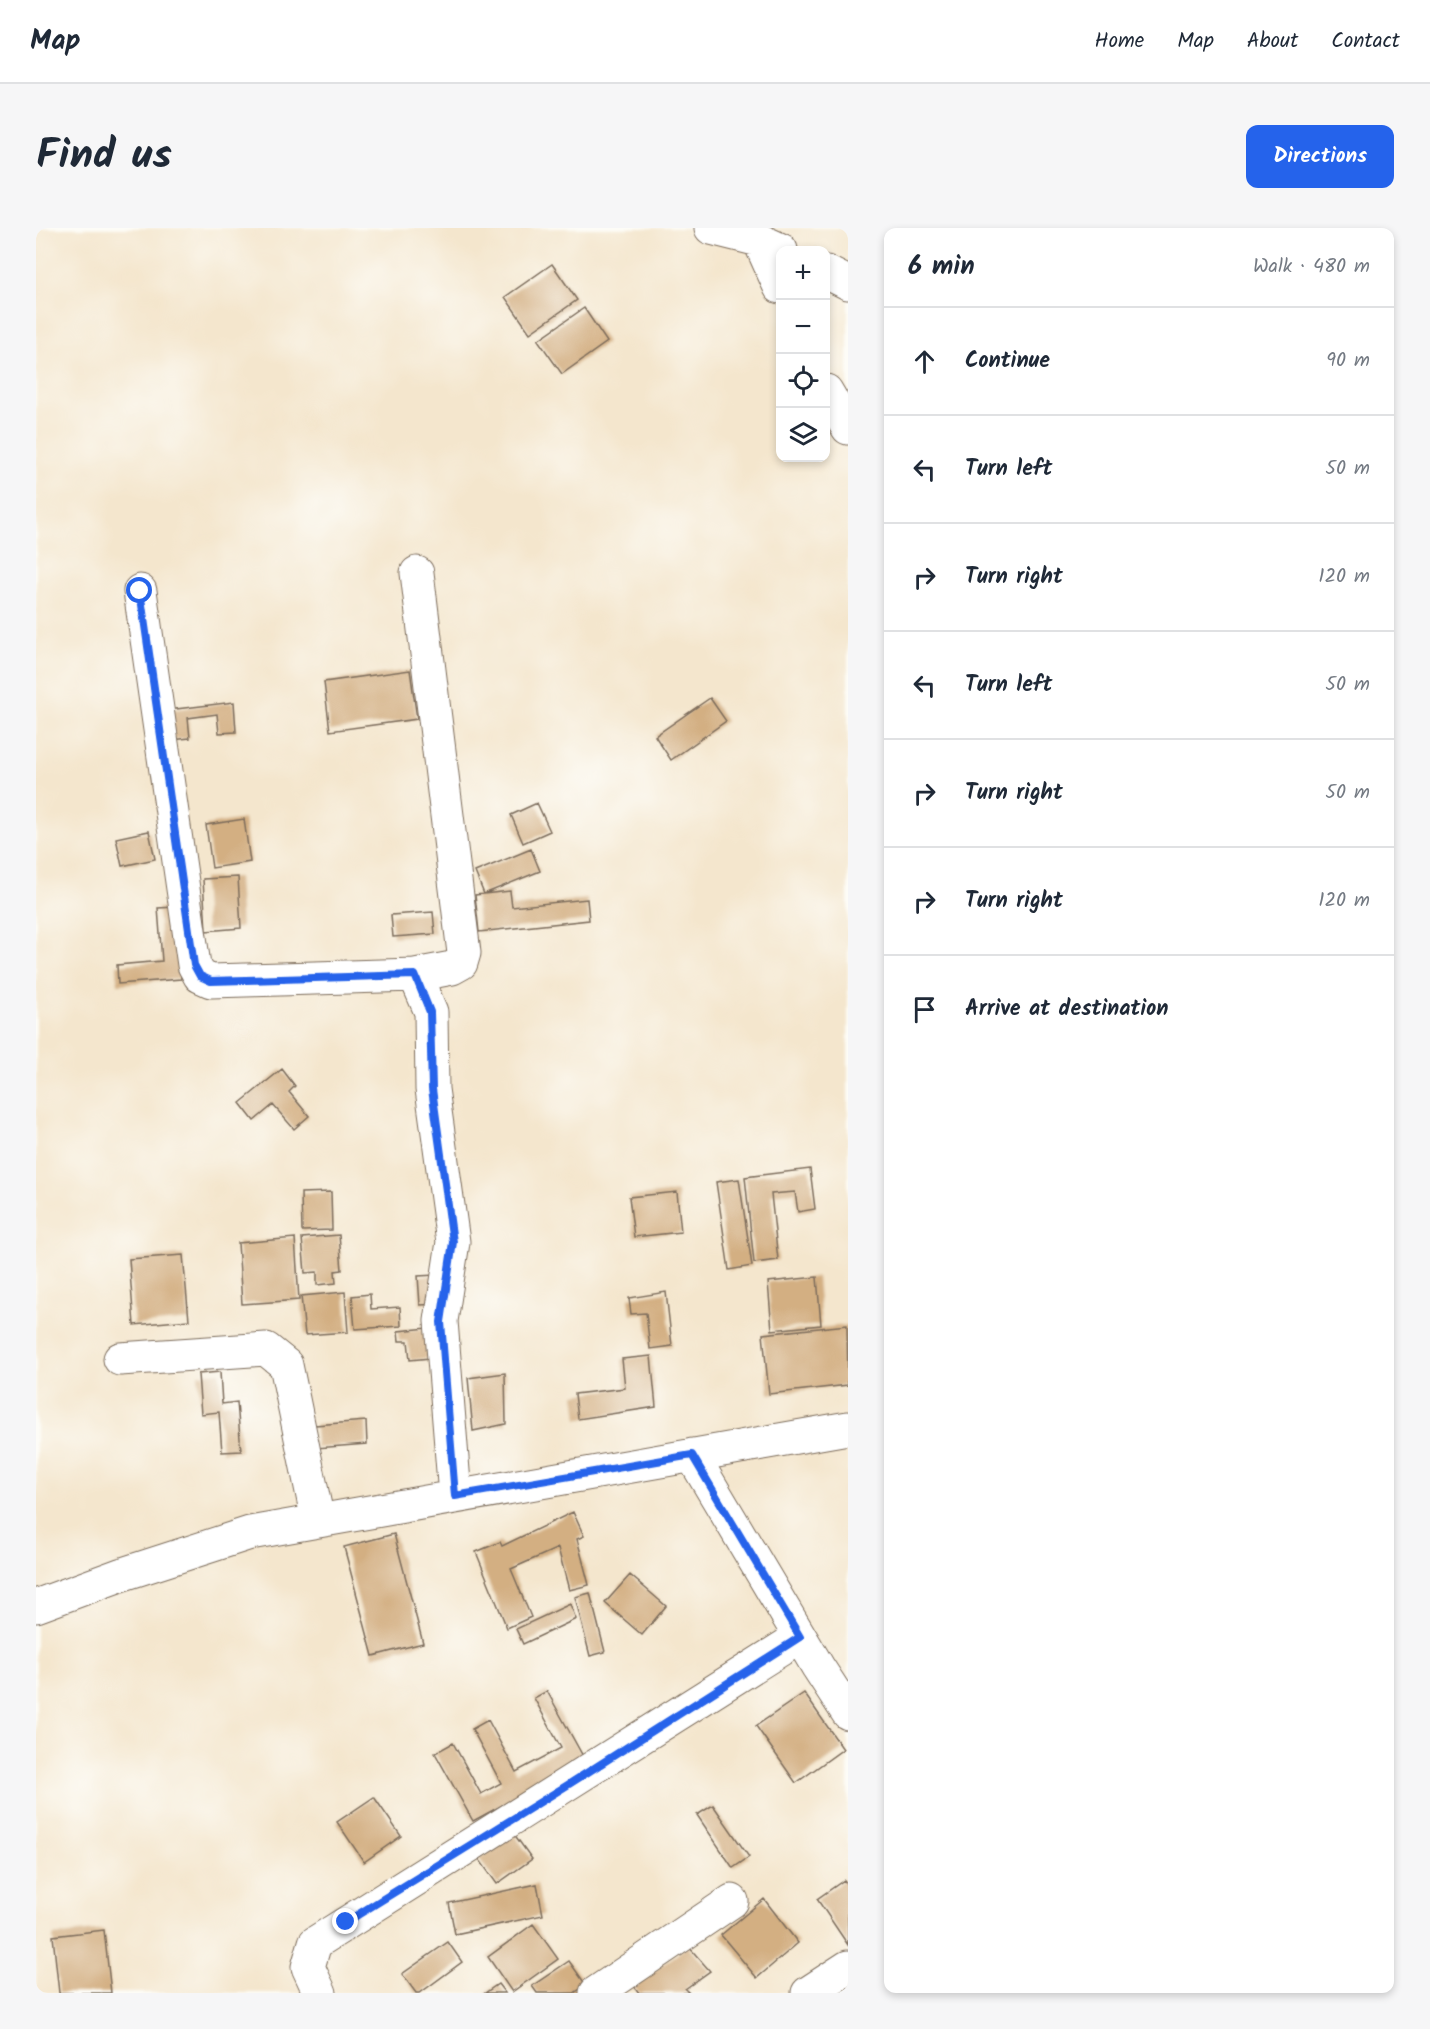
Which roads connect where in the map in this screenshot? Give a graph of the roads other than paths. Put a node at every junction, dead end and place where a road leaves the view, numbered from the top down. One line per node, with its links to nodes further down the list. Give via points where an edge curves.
1 (711, 228): 2 (street)
2 (770, 245): 3 (street)
3 (776, 270)
4 (830, 274): 5 (street)
5 (848, 283)
6 (830, 399): 7 (street)
7 (848, 428)
8 (417, 573): 10 (street, via 464,953 461,963 452,968)
9 (140, 591): 10 (street, via 194,965 200,976 211,981)
10 (415, 975): 14 (street, via 430,1012 432,1089 453,1242 441,1322)
11 (120, 1359): 15 (street, via 266,1349 286,1365)
12 (848, 1428): 13 (street)
13 (692, 1455): 14 (street); 17 (street)
14 (455, 1496): 15 (street)
15 (318, 1521): 16 (street, via 250,1533)
16 (36, 1606)
17 (800, 1637): 18 (street); 21 (street, via 315,1943 309,1967)
18 (848, 1713)
19 (732, 1901): 22 (street)
20 (848, 1967): 23 (street)
21 (320, 1993)
22 (596, 1993)
23 (808, 1993)

